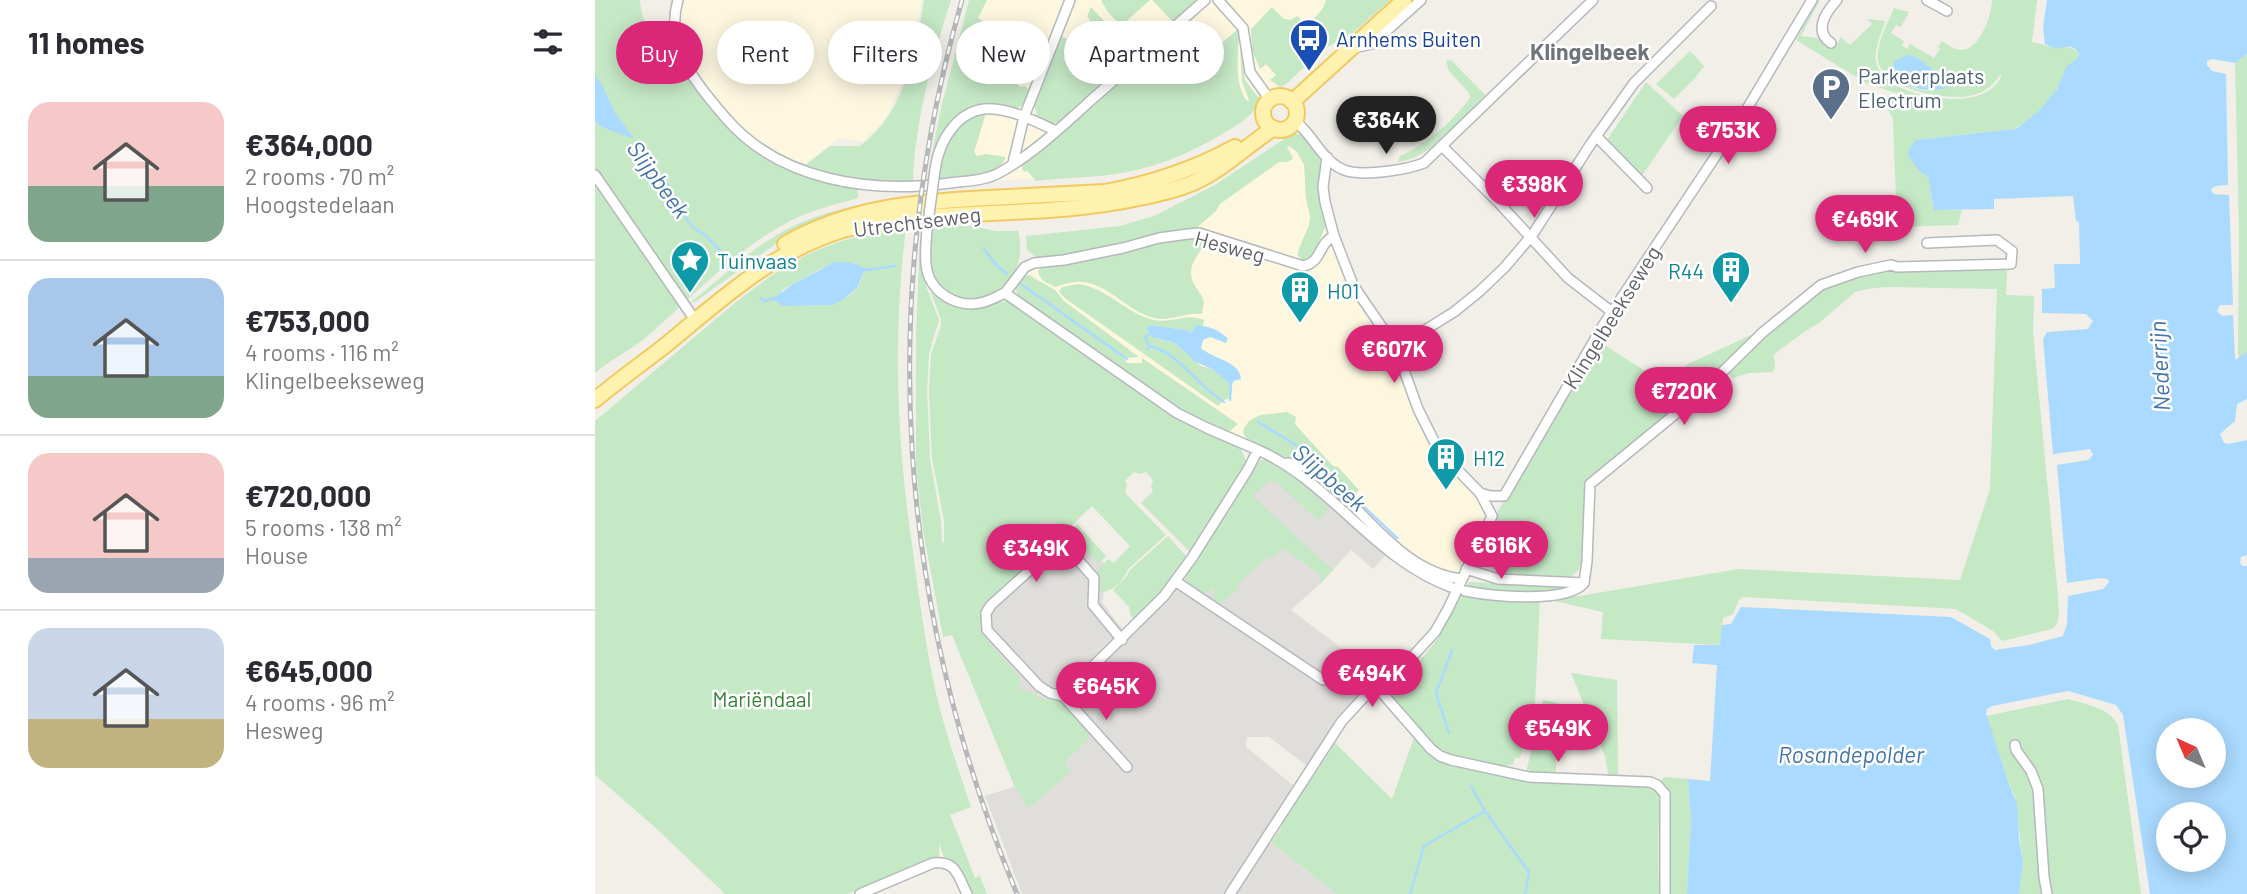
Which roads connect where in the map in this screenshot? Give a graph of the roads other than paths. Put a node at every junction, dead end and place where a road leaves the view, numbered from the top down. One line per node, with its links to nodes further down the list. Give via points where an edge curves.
1 (678, 0): 24 (street, Utrechtseweg, via 675,39 692,75 742,136 777,160 833,179 878,186 977,179)
2 (1070, 0): 17 (street)
3 (1205, 0): 20 (street, Utrechtseweg)
4 (1218, 0): 15 (street, via 1243,29 1249,72)
5 (1404, 0): 14 (main road)
6 (1421, 0): 14 (street, via 1372,44)
7 (1593, 0): 22 (street)
8 (1812, 0): 31 (street, Klingelbeekseweg, via 1738,124)
9 (1837, 0): 13 (street, via 1823,19 1821,31)
10 (1927, 0): 12 (street)
11 (1711, 6): 21 (street, via 1634,83)
12 (1947, 11)
13 (1831, 43)
14 (1351, 48): 16 (main road)
15 (1269, 98): 16 (main road, via 1279,96); 19 (main road, via 1264,108)
16 (1293, 102): 18 (main road)
17 (1024, 117): 20 (street); 24 (street); 30 (street, bridge, via 987,108 965,117 950,130 935,170 927,230 926,264 932,282 949,299 969,304)
18 (1295, 121): 19 (main road, Utrechtseweg, via 1284,129); 23 (street)
19 (1270, 125): 32 (main road, Utrechtseweg, via 1211,173 1166,192 1097,206 885,222 825,236 768,264)
20 (1056, 131): 24 (street, Utrechtseweg)
21 (1596, 136): 26 (street); 28 (street)
22 (1443, 147): 23 (street, via 1424,163 1384,171 1347,171); 28 (street)
23 (1327, 158): 27 (street, via 1322,187)
24 (1013, 163)
25 (595, 175): 32 (street)
26 (1647, 188)
27 (1334, 236): 30 (street, Hesweg, via 1324,243 1316,261 1303,266 1199,233 1159,238 1025,267); 33 (street, via 1353,285)
28 (1529, 238): 31 (street, via 1574,285); 33 (street, via 1472,298)
29 (1927, 243): 42 (street, via 1997,240 2012,251 2011,264 1891,265 1821,285 1762,333 1701,393 1590,484)
30 (1005, 293): 36 (street, via 1177,413)
31 (1612, 312): 38 (street, Klingelbeekseweg, via 1504,496)
32 (692, 316): 34 (main road, Utrechtseweg); 35 (main road, Utrechtseweg)
33 (1396, 348): 38 (street, via 1432,438)
34 (595, 393)
35 (595, 400)
36 (1258, 450): 37 (street); 41 (street)
37 (1285, 463): 40 (street, via 1323,476 1388,540 1421,565); 43 (street, via 1397,558)
38 (1480, 492): 39 (street, via 1492,516)
39 (1466, 569): 40 (street); 42 (street, via 1498,579)
40 (1462, 579): 47 (street, via 1427,641)
41 (1175, 581): 45 (street); 46 (street)
42 (1584, 583): 44 (street, via 1576,590 1533,596)
43 (1451, 587)
44 (1465, 591)
45 (1122, 639): 48 (street); 48 (street, via 1093,606 1094,578 1055,534 1046,531 1041,560 991,605 985,624 1039,686)
46 (1323, 680)
47 (1376, 686): 53 (street, via 1335,730); 54 (street, via 1440,756 1522,776 1650,782 1661,789 1665,794)
48 (1063, 696): 50 (street)
49 (2015, 746): 55 (street, via 2038,789)
50 (1127, 767)
51 (860, 894): 52 (street, via 943,862 955,869)
52 (967, 894)
53 (1230, 894)
54 (1665, 894)
55 (2047, 894)

